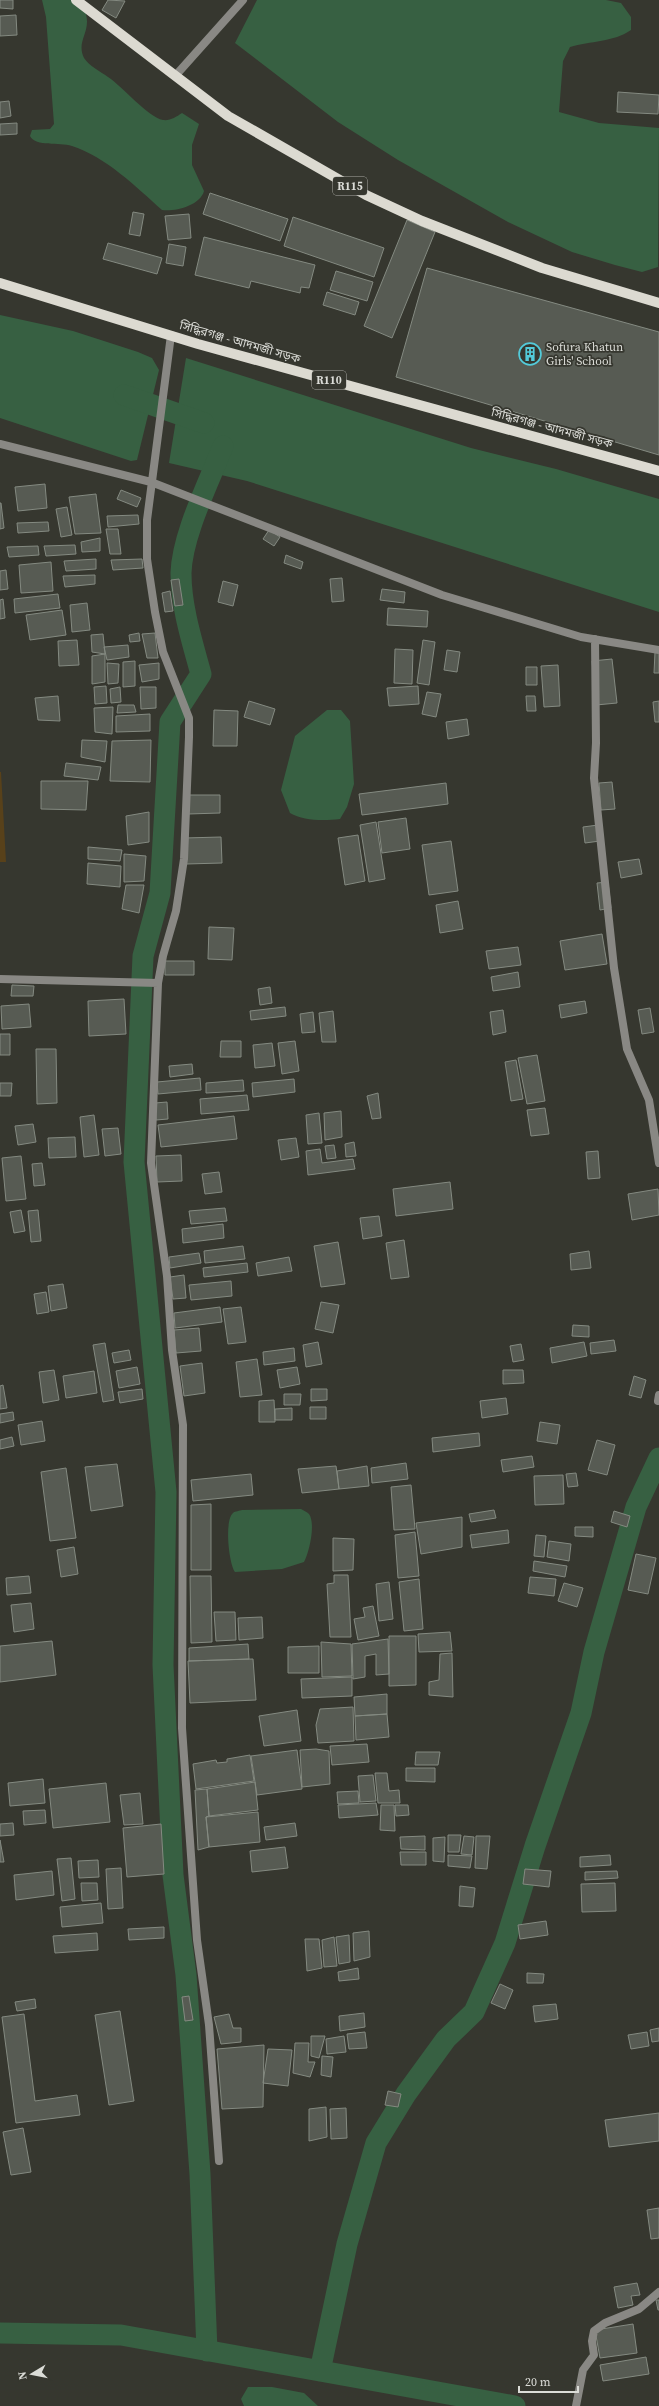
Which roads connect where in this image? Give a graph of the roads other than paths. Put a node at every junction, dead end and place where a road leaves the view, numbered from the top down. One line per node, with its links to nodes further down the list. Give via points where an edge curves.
1 (76, 0): 3 (main road, R115)
2 (244, 0): 3 (street)
3 (176, 75): 5 (main road, R115, via 228,116 366,195 422,221 542,268)
4 (0, 283): 6 (main road, সিদ্ধিরগঞ্জ - আদমজী সড়ক / R110)
5 (659, 303)
6 (171, 335): 8 (main road, সিদ্ধিরগঞ্জ - আদমজী সড়ক / R110); 9 (street)
7 (0, 444): 9 (street)
8 (659, 471)
9 (151, 482): 10 (street, via 442,595 580,637); 13 (street, via 147,520 147,559 155,612 163,652 189,718 184,859 176,911)
10 (595, 639): 11 (street); 14 (street, via 594,778 614,968 627,1049 649,1100)
11 (659, 650)
12 (0, 979): 13 (street)
13 (158, 983): 15 (street, via 151,1163 167,1276 172,1350 184,1425 182,1728 197,1940 209,2025)
14 (659, 1162)
15 (219, 2161)
16 (659, 2292): 17 (street, via 639,2309 605,2323 594,2331 594,2355 583,2370)
17 (576, 2406)

